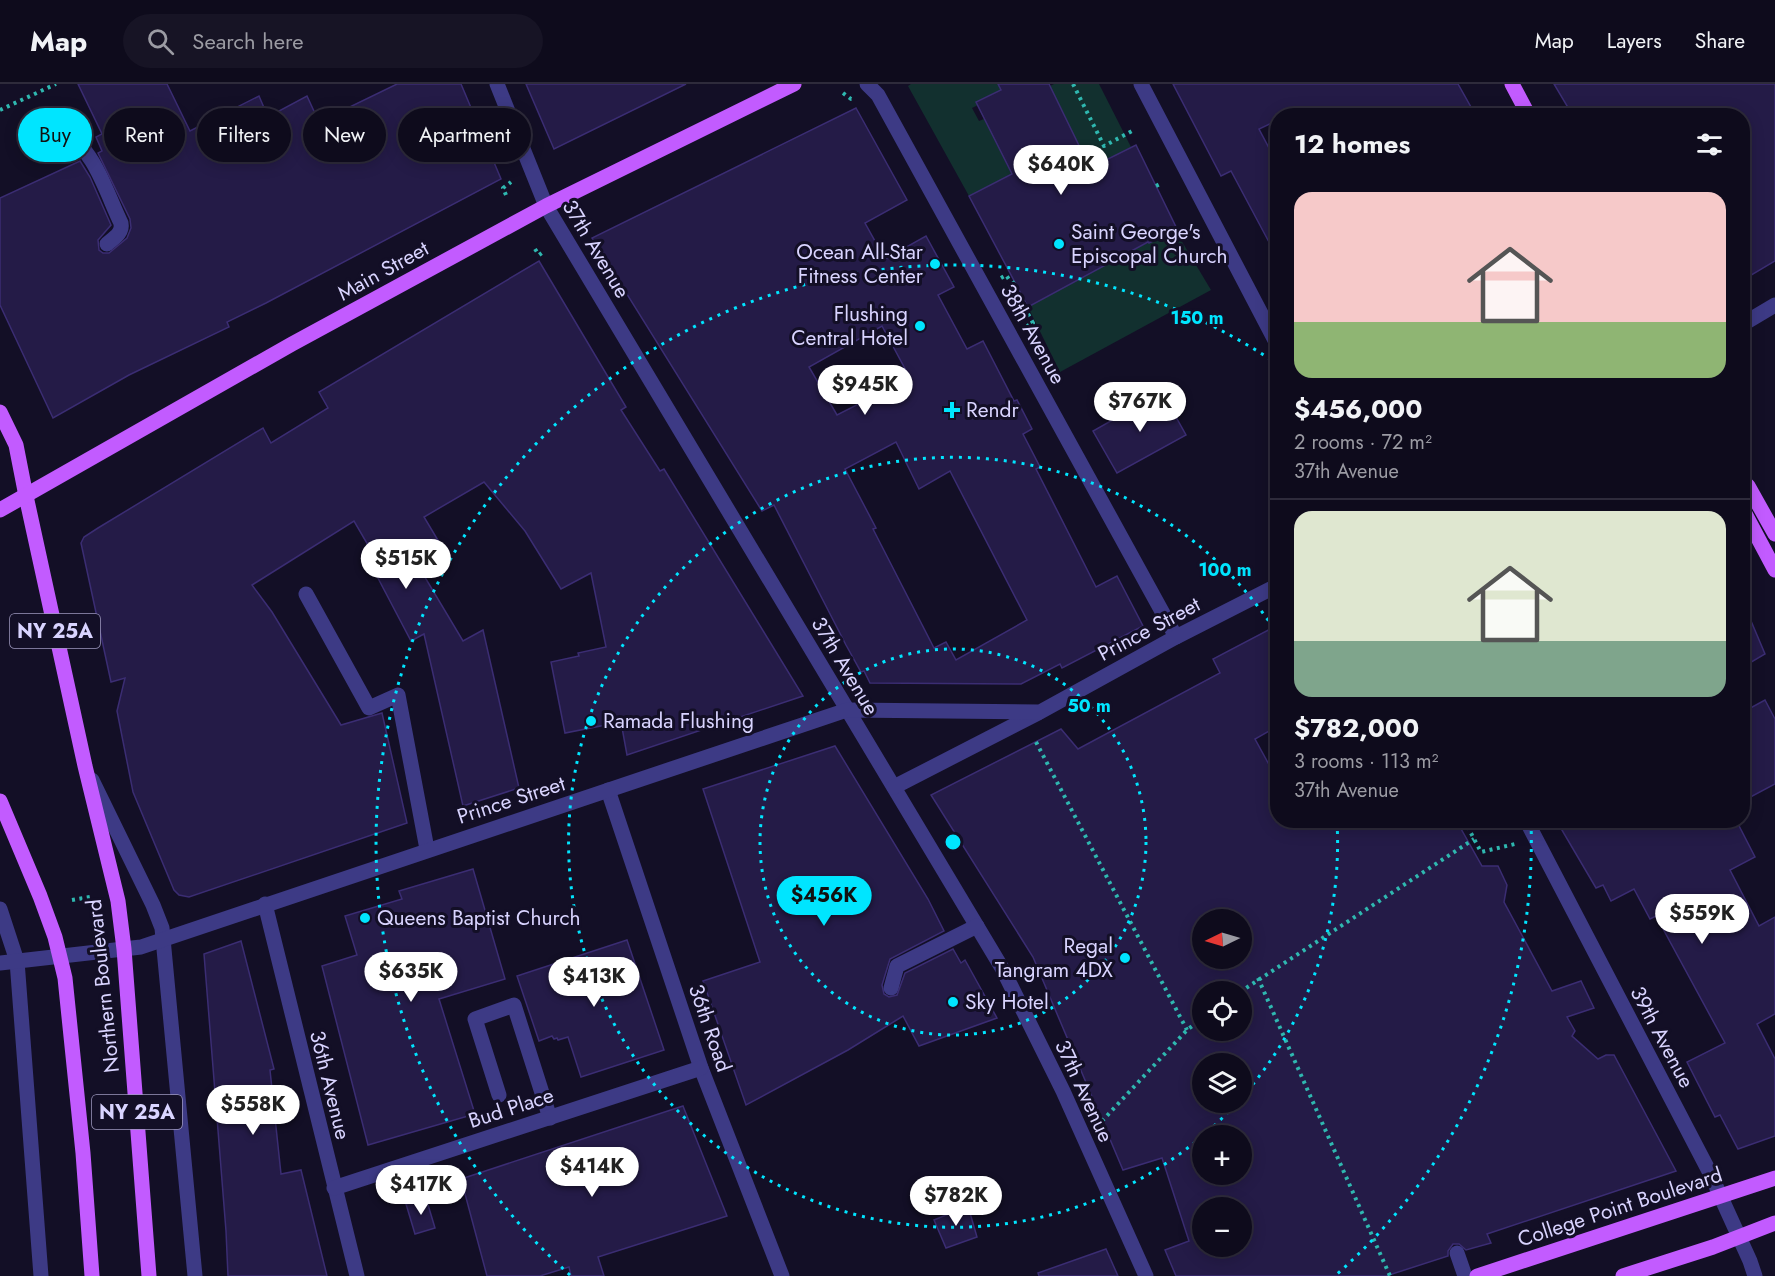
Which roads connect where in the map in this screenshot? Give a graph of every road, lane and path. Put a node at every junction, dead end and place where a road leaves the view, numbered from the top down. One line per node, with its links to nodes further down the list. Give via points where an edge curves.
1 (56, 84): 9 (path)
2 (497, 84): 16 (street, 37th Avenue)
3 (794, 84): 16 (main road, Main Street)
4 (867, 84): 34 (street, 38th Avenue, via 884,105)
5 (1073, 84): 10 (path, via 1104,146)
6 (1142, 84): 24 (street)
7 (1512, 84): 8 (main road)
8 (1526, 108)
9 (0, 110)
10 (1134, 130)
11 (92, 162): 17 (street, via 122,227)
12 (511, 182): 15 (path, via 503,188)
13 (1162, 183): 14 (path)
14 (1156, 186)
15 (506, 195)
16 (546, 206): 27 (main road, Main Street, via 292,344); 35 (street, 37th Avenue)
17 (107, 244)
18 (535, 249): 19 (path, via 539,255)
19 (543, 252)
20 (1006, 274): 23 (path)
21 (1775, 305): 22 (street)
22 (1750, 320)
23 (1033, 323)
24 (1270, 331)
25 (0, 412): 27 (main road, Northern Boulevard / NY 25A, via 16,445)
26 (1750, 490): 30 (main road)
27 (26, 496): 28 (main road, Main Street); 38 (main road, Northern Boulevard / NY 25A)
28 (0, 510)
29 (1750, 523): 31 (main road)
30 (1775, 534)
31 (1775, 570)
32 (1270, 589): 34 (street, Prince Street)
33 (306, 594): 46 (street, via 369,708 398,695)
34 (1176, 637): 36 (street, Prince Street)
35 (847, 710): 36 (street, Prince Street); 39 (street, 37th Avenue); 40 (street, Prince Street)
36 (1040, 712): 39 (street, Prince Street)
37 (1036, 742): 61 (path)
38 (85, 766): 52 (street, Northern Boulevard, via 153,905); 53 (main road, Northern Boulevard / NY 25A, via 118,901)
39 (894, 787): 51 (street, 37th Avenue)
40 (608, 790): 46 (street, Prince Street); 62 (street, 36th Road)
41 (0, 801): 54 (main road, Northern Boulevard / NY 25A, via 40,896)
42 (1468, 828): 44 (path)
43 (1530, 828): 68 (street, 39th Avenue)
44 (1474, 840): 45 (path, via 1481,852); 57 (path)
45 (1515, 844)
46 (428, 849): 49 (street, Prince Street)
47 (90, 897): 48 (path)
48 (72, 900)
49 (265, 904): 52 (street, Prince Street); 67 (street, 36th Avenue)
50 (0, 909): 55 (street)
51 (977, 926): 59 (street, via 897,966); 78 (street, 37th Avenue, via 1063,1091)
52 (163, 939): 53 (street, Prince Street); 75 (street, Northern Boulevard)
53 (124, 949): 54 (street, Prince Street); 74 (main road, Northern Boulevard / NY 25A)
54 (60, 956): 55 (street, Prince Street); 73 (main road, Northern Boulevard / NY 25A, via 69,1008)
55 (17, 961): 56 (street, Prince Street); 72 (street)
56 (0, 963)
57 (1258, 978): 58 (path); 79 (path)
58 (1252, 983)
59 (891, 988)
60 (1192, 1026): 61 (path)
61 (1187, 1029): 65 (path)
62 (701, 1068): 64 (street, Bud Place); 77 (street, 36th Road)
63 (499, 1095): 64 (street, via 475,1019 514,1005)
64 (550, 1118): 67 (street, Bud Place)
65 (1102, 1121)
66 (1775, 1178): 68 (main road, College Point Boulevard)
67 (334, 1188): 76 (street, 36th Avenue)
68 (1720, 1196): 70 (street, 39th Avenue); 81 (main road, College Point Boulevard)
69 (1775, 1223): 70 (main road)
70 (1739, 1236): 82 (main road); 83 (street, 39th Avenue)
71 (1457, 1253): 80 (street)
72 (41, 1276)
73 (92, 1276)
74 (149, 1276)
75 (195, 1276)
76 (357, 1276)
77 (782, 1276)
78 (1146, 1276)
79 (1390, 1276)
80 (1465, 1276)
81 (1477, 1276)
82 (1623, 1276)
83 (1755, 1276)

